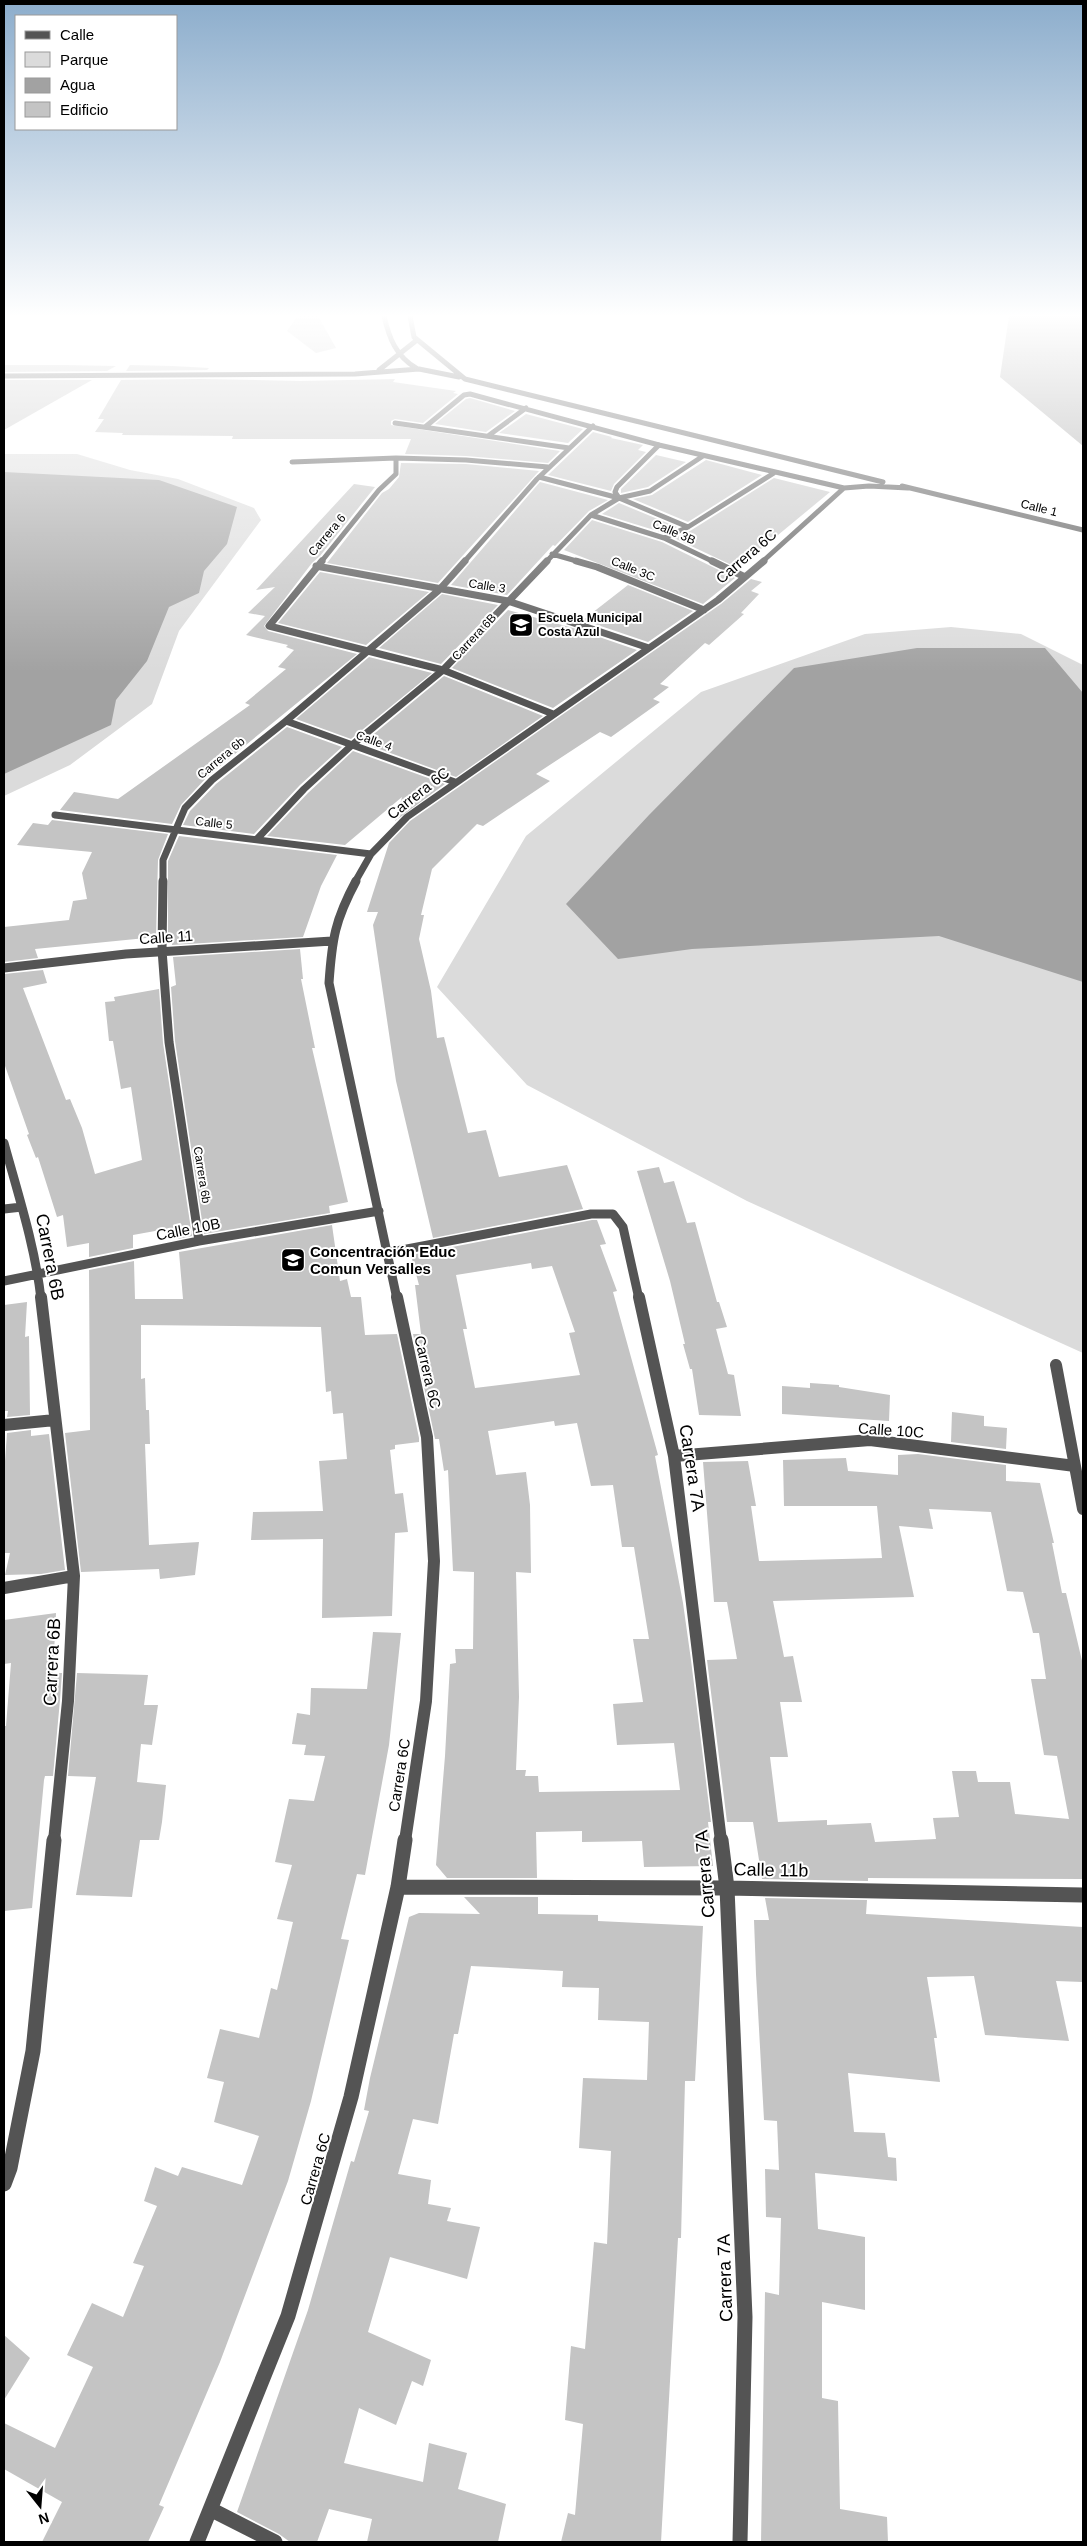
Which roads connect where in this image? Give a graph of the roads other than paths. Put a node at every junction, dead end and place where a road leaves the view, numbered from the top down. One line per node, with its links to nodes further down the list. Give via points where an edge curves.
1 (480, 435): 5 (street)
2 (583, 435): 7 (street, Carrera 6b)
3 (622, 435): 6 (street)
4 (692, 435): 15 (street, Calle 1)
5 (488, 436): 7 (street)
6 (659, 446): 8 (street); 16 (street, via 617,487 615,492)
7 (569, 448): 11 (street, Carrera 6b)
8 (703, 456): 12 (street); 16 (street, Carrera 6B, via 650,491)
9 (396, 458): 10 (street); 11 (street); 22 (street, Carrera 6, via 396,474)
10 (292, 462)
11 (548, 467): 13 (street, Carrera 6b)
12 (774, 473): 14 (street); 18 (street)
13 (539, 477): 16 (street); 24 (street, Carrera 6b)
14 (844, 488): 15 (street); 23 (street, Carrera 6C)
15 (908, 488): 19 (street, Calle 1)
16 (620, 498): 17 (street, Carrera 6B); 18 (street)
17 (592, 515): 20 (street, Calle 3B); 21 (street, Carrera 6B)
18 (688, 527): 20 (street)
19 (1083, 530)
20 (664, 538): 23 (street, Calle 3B)
21 (552, 554): 25 (street, Carrera 6B); 26 (street, Calle 3C, via 597,567)
22 (316, 566): 24 (street, Calle 3); 28 (street, Carrera 6, via 269,626)
23 (745, 577): 26 (street, Carrera 6C)
24 (439, 590): 25 (street, Calle 3); 28 (street, Carrera 6b)
25 (508, 601): 27 (street, Calle 3); 29 (street, Carrera 6B)
26 (704, 610): 27 (street, Carrera 6C)
27 (649, 648): 30 (street, Carrera 6C)
28 (367, 652): 29 (street); 31 (street, Carrera 6b)
29 (443, 670): 30 (street); 32 (street, Carrera 6B)
30 (553, 714): 33 (street, Carrera 6C)
31 (286, 721): 32 (street, Calle 4); 35 (street, Carrera 6b, via 212,780 184,808)
32 (352, 744): 33 (street, Calle 4); 36 (street, Carrera 6B)
33 (455, 782): 37 (street, Carrera 6C, via 408,817)
34 (55, 815): 35 (street, Calle 5)
35 (174, 830): 36 (street, Calle 5); 39 (street, Carrera 6b, via 163,860)
36 (257, 839): 37 (street, Calle 5)
37 (371, 854): 38 (street, Carrera 6C, via 341,908)
38 (332, 941): 39 (street, Calle 11); 44 (street, Carrera 6C, via 328,982)
39 (162, 950): 40 (street, Calle 11); 45 (street, Carrera 6b, via 169,1042)
40 (4, 968)
41 (4, 1143): 42 (street, Carrera 6B)
42 (22, 1207): 43 (street); 47 (street, Carrera 6B)
43 (4, 1209)
44 (379, 1210): 45 (street, Calle 10B); 46 (street, Carrera 6C)
45 (200, 1241): 47 (street, Calle 10B)
46 (386, 1253): 52 (street, Carrera 7A, via 591,1214 613,1214 623,1227); 57 (street, Carrera 6C, via 427,1437 434,1561 426,1700)
47 (38, 1275): 48 (street, Calle 10B); 50 (street, Carrera 6B)
48 (4, 1281)
49 (1056, 1365): 53 (street)
50 (55, 1420): 51 (street); 55 (street, Carrera 6B)
51 (4, 1426)
52 (674, 1456): 53 (street, Calle 10C, via 870,1440); 58 (street, Carrera 7A)
53 (1075, 1466): 54 (street)
54 (1083, 1509)
55 (74, 1576): 56 (street); 60 (street, Carrera 6B, via 68,1701 33,2051)
56 (4, 1588)
57 (398, 1886): 58 (street, Calle 11b); 61 (street, Carrera 6C, via 350,2097 288,2316)
58 (727, 1888): 59 (street, Calle 11b); 64 (street, Carrera 7A, via 746,2316)
59 (1083, 1895)
60 (4, 2184)
61 (212, 2510): 62 (street, Carrera 6C); 63 (street)
62 (197, 2542)
63 (274, 2542)
64 (740, 2542)

